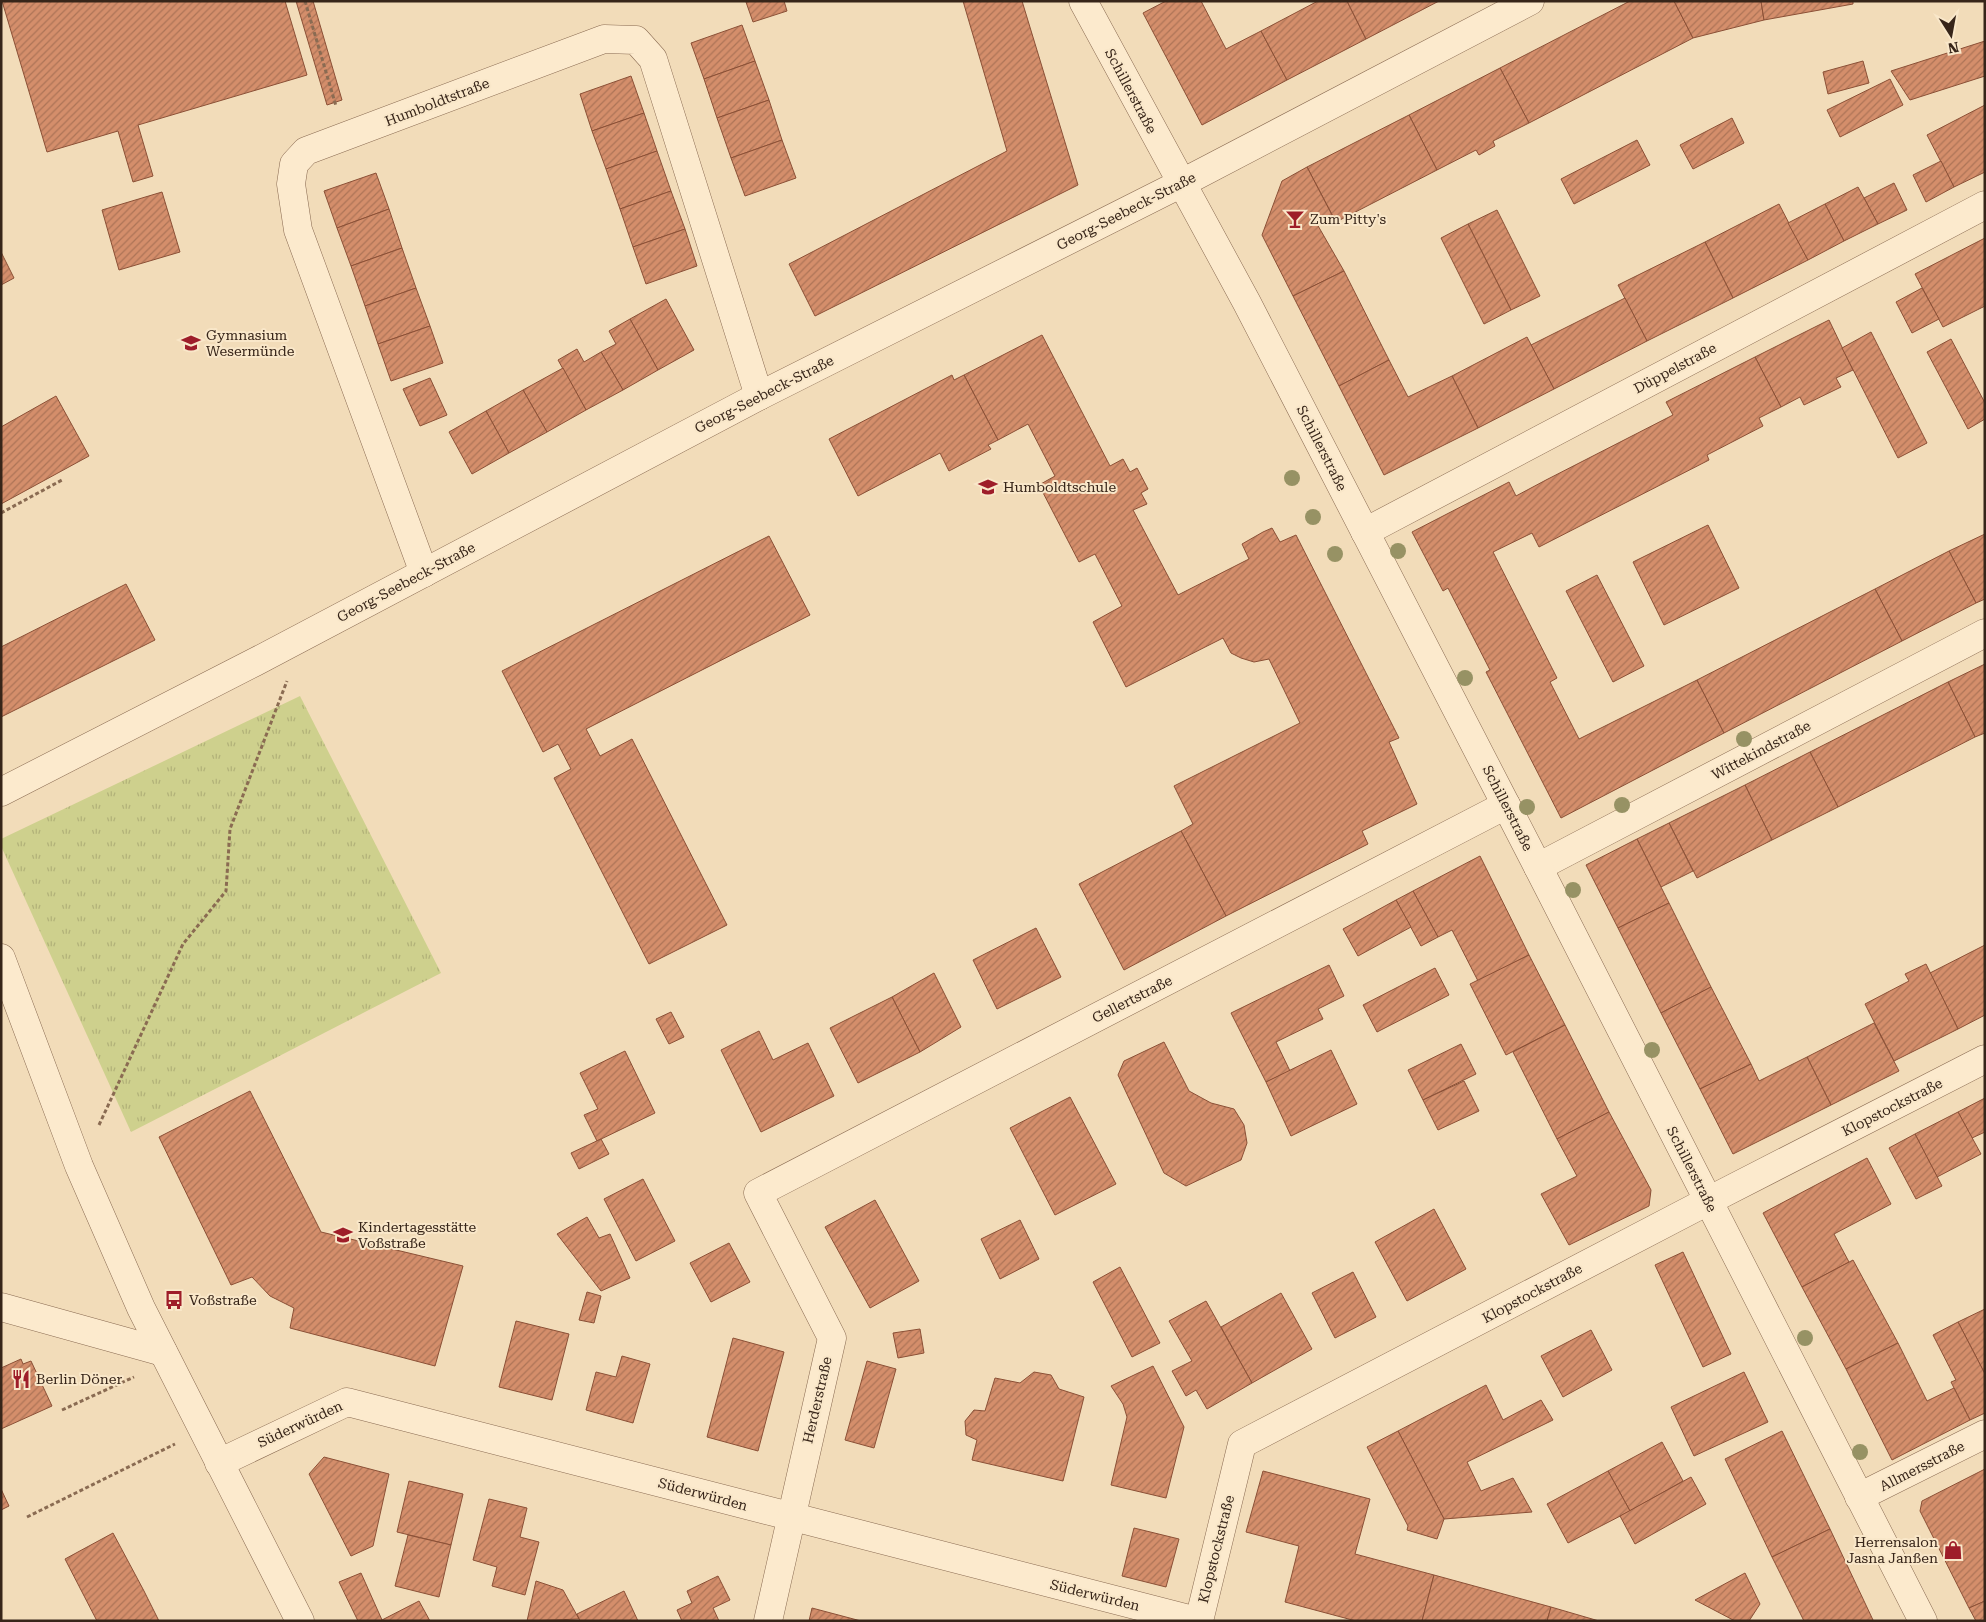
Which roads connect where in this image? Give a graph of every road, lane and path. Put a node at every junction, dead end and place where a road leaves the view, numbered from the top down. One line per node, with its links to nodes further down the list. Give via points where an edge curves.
1 (305, 1): 4 (path)
2 (1082, 1): 5 (street, Schillerstraße)
3 (1530, 1): 5 (street, Georg-Seebeck-Straße)
4 (345, 136): 7 (street, Humboldtstraße, via 604,39 636,40 653,59); 11 (street, Humboldtstraße, via 306,151 294,164 291,184 298,230)
5 (1182, 183): 7 (street, Georg-Seebeck-Straße); 10 (street, Schillerstraße)
6 (1985, 206): 10 (street, Düppelstraße)
7 (759, 396): 11 (street, Georg-Seebeck-Straße)
8 (62, 480): 9 (path)
9 (1, 513)
10 (1365, 532): 15 (street, Schillerstraße)
11 (424, 573): 13 (street, Georg-Seebeck-Straße)
12 (1985, 633): 16 (street, Wittekindstraße)
13 (305, 636): 14 (street, Georg-Seebeck-Straße); 19 (path, via 230,829 226,890 182,944)
14 (1, 792)
15 (1506, 805): 16 (street, Schillerstraße); 20 (street, Gellertstraße)
16 (1538, 867): 21 (street, Schillerstraße)
17 (1, 958): 19 (street)
18 (1985, 1059): 21 (street, Klopstockstraße)
19 (80, 1166): 23 (street, via 141,1308)
20 (758, 1193): 29 (street, Herderstraße, via 832,1338)
21 (1708, 1201): 28 (street, Schillerstraße); 33 (street, Klopstockstraße, via 1242,1444)
22 (1, 1307): 23 (street)
23 (166, 1357): 24 (path); 25 (street)
24 (62, 1410)
25 (203, 1430): 27 (street); 30 (path)
26 (1985, 1434): 28 (street, Allmersstraße)
27 (219, 1463): 29 (street, Süderwürden, via 347,1402); 31 (street)
28 (1860, 1498): 34 (street, Schillerstraße)
29 (790, 1516): 32 (street, Herderstraße); 33 (street, Süderwürden)
30 (27, 1517)
31 (300, 1621)
32 (768, 1621)
33 (1198, 1621)
34 (1923, 1621)

